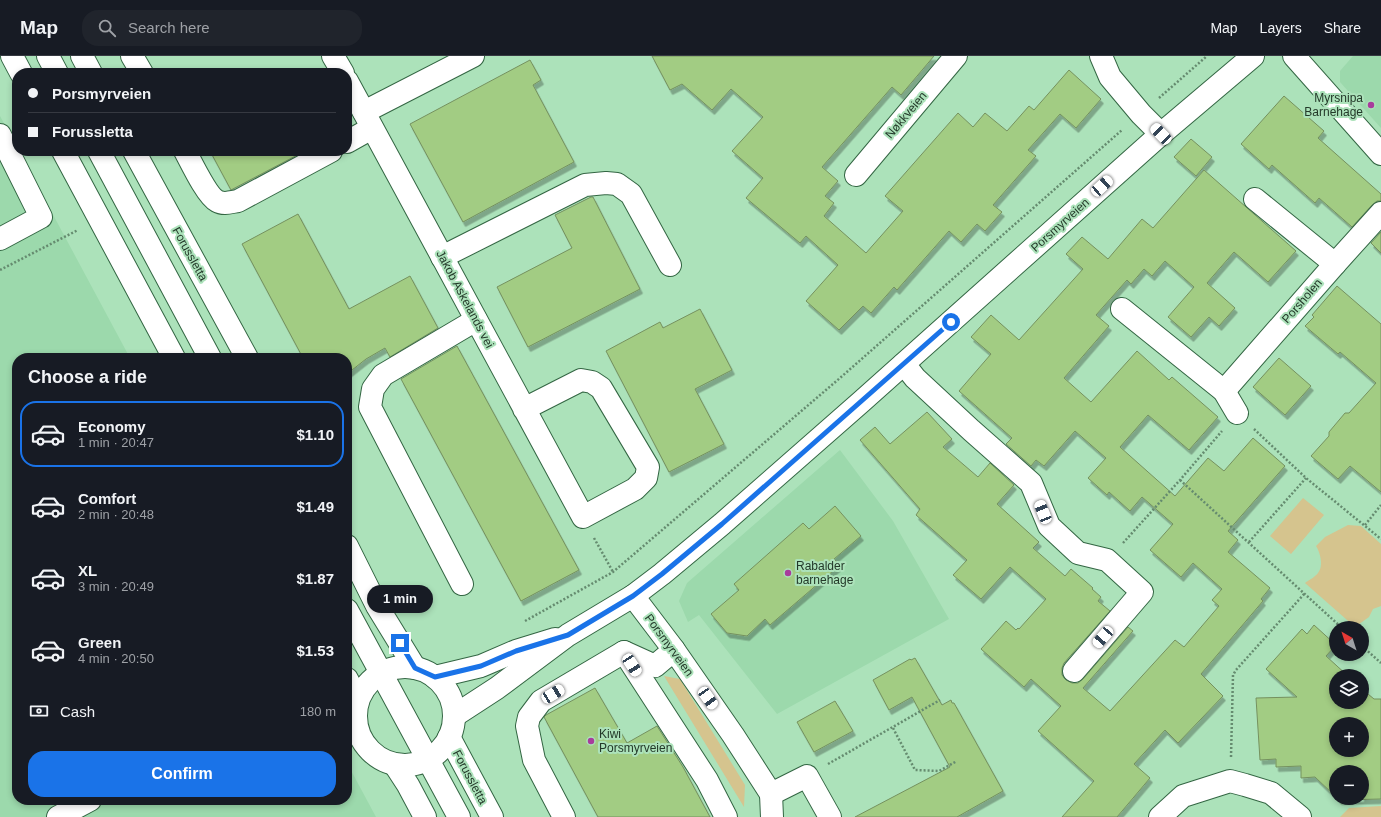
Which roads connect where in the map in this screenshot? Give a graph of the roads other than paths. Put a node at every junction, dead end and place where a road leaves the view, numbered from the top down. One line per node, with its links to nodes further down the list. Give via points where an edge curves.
1 (12, 56): 11 (street)
2 (48, 56): 12 (street)
3 (82, 56): 13 (street)
4 (132, 56): 14 (street)
5 (333, 56): 15 (street)
6 (473, 56): 17 (street)
7 (956, 56): 27 (street, Nøkkveien)
8 (1101, 56): 18 (street, via 1110,77)
9 (1253, 56): 18 (street, Porsmyrveien)
10 (1294, 56): 21 (street)
11 (18, 68)
12 (54, 68)
13 (88, 68)
14 (139, 68)
15 (339, 68)
16 (352, 90): 17 (street, Jakob Askelands vei)
17 (368, 120): 20 (street); 31 (street, Jakob Askelands vei)
18 (1161, 134): 39 (street, Porsmyrveien)
19 (0, 135): 30 (street, via 41,216)
20 (352, 137)
21 (1381, 154)
22 (66, 156): 36 (street)
23 (102, 156): 37 (street)
24 (137, 156): 38 (street, Forussletta)
25 (188, 156): 26 (street, via 208,191 216,200 225,204 238,201)
26 (321, 156)
27 (856, 175)
28 (1255, 199): 32 (street)
29 (1381, 213): 32 (street, Porsholen)
30 (0, 239)
31 (442, 257): 33 (street, via 585,185 606,182 617,184 631,194); 35 (street, Jakob Askelands vei)
32 (1335, 264): 40 (street, Porsholen)
33 (670, 266)
34 (1122, 309): 40 (street)
35 (476, 320): 41 (street, Jakob Askelands vei); 44 (street, via 382,375 373,389 370,407)
36 (171, 353)
37 (207, 353)
38 (244, 353)
39 (904, 364): 45 (street, Porsmyrveien, via 722,524); 51 (street, via 915,378 1031,483 1049,526 1078,553 1107,560 1142,592)
40 (1224, 390): 42 (street)
41 (524, 409): 41 (street, Jakob Askelands vei, via 583,518 635,489 646,478 648,467 600,388 592,382 581,380)
42 (1237, 413)
43 (352, 556): 50 (street)
44 (462, 584)
45 (633, 596): 47 (street, Porsmyrveien); 48 (street, Porsmyrveien)
46 (352, 620): 52 (street)
47 (568, 635): 53 (street, Porsmyrveien, via 516,651 481,666); 56 (street, Porsmyrveien, via 498,688)
48 (674, 650): 49 (street, via 654,666); 60 (street, Porsmyrveien)
49 (624, 652): 66 (street, via 541,701 529,717 527,726 534,760); 67 (street, via 707,780)
50 (415, 668): 52 (street, via 397,667); 53 (street)
51 (1074, 671)
52 (380, 673): 55 (street, via 367,684); 58 (street)
53 (435, 677): 56 (street, via 450,695)
54 (352, 689): 55 (street)
55 (358, 700): 59 (street, via 355,721 361,741 375,756)
56 (454, 716): 57 (street)
57 (449, 737): 58 (street, via 440,750); 65 (street, Forussletta)
58 (428, 760): 59 (street, via 412,766); 64 (street)
59 (394, 765): 63 (street)
60 (771, 794): 68 (street); 69 (street, via 807,776)
61 (81, 805): 62 (street)
62 (58, 817)
63 (425, 817)
64 (459, 817)
65 (492, 817)
66 (564, 817)
67 (726, 817)
68 (772, 817)
69 (830, 817)
70 (1160, 817): 71 (street, via 1183,796 1230,781 1271,793)
71 (1300, 817)

